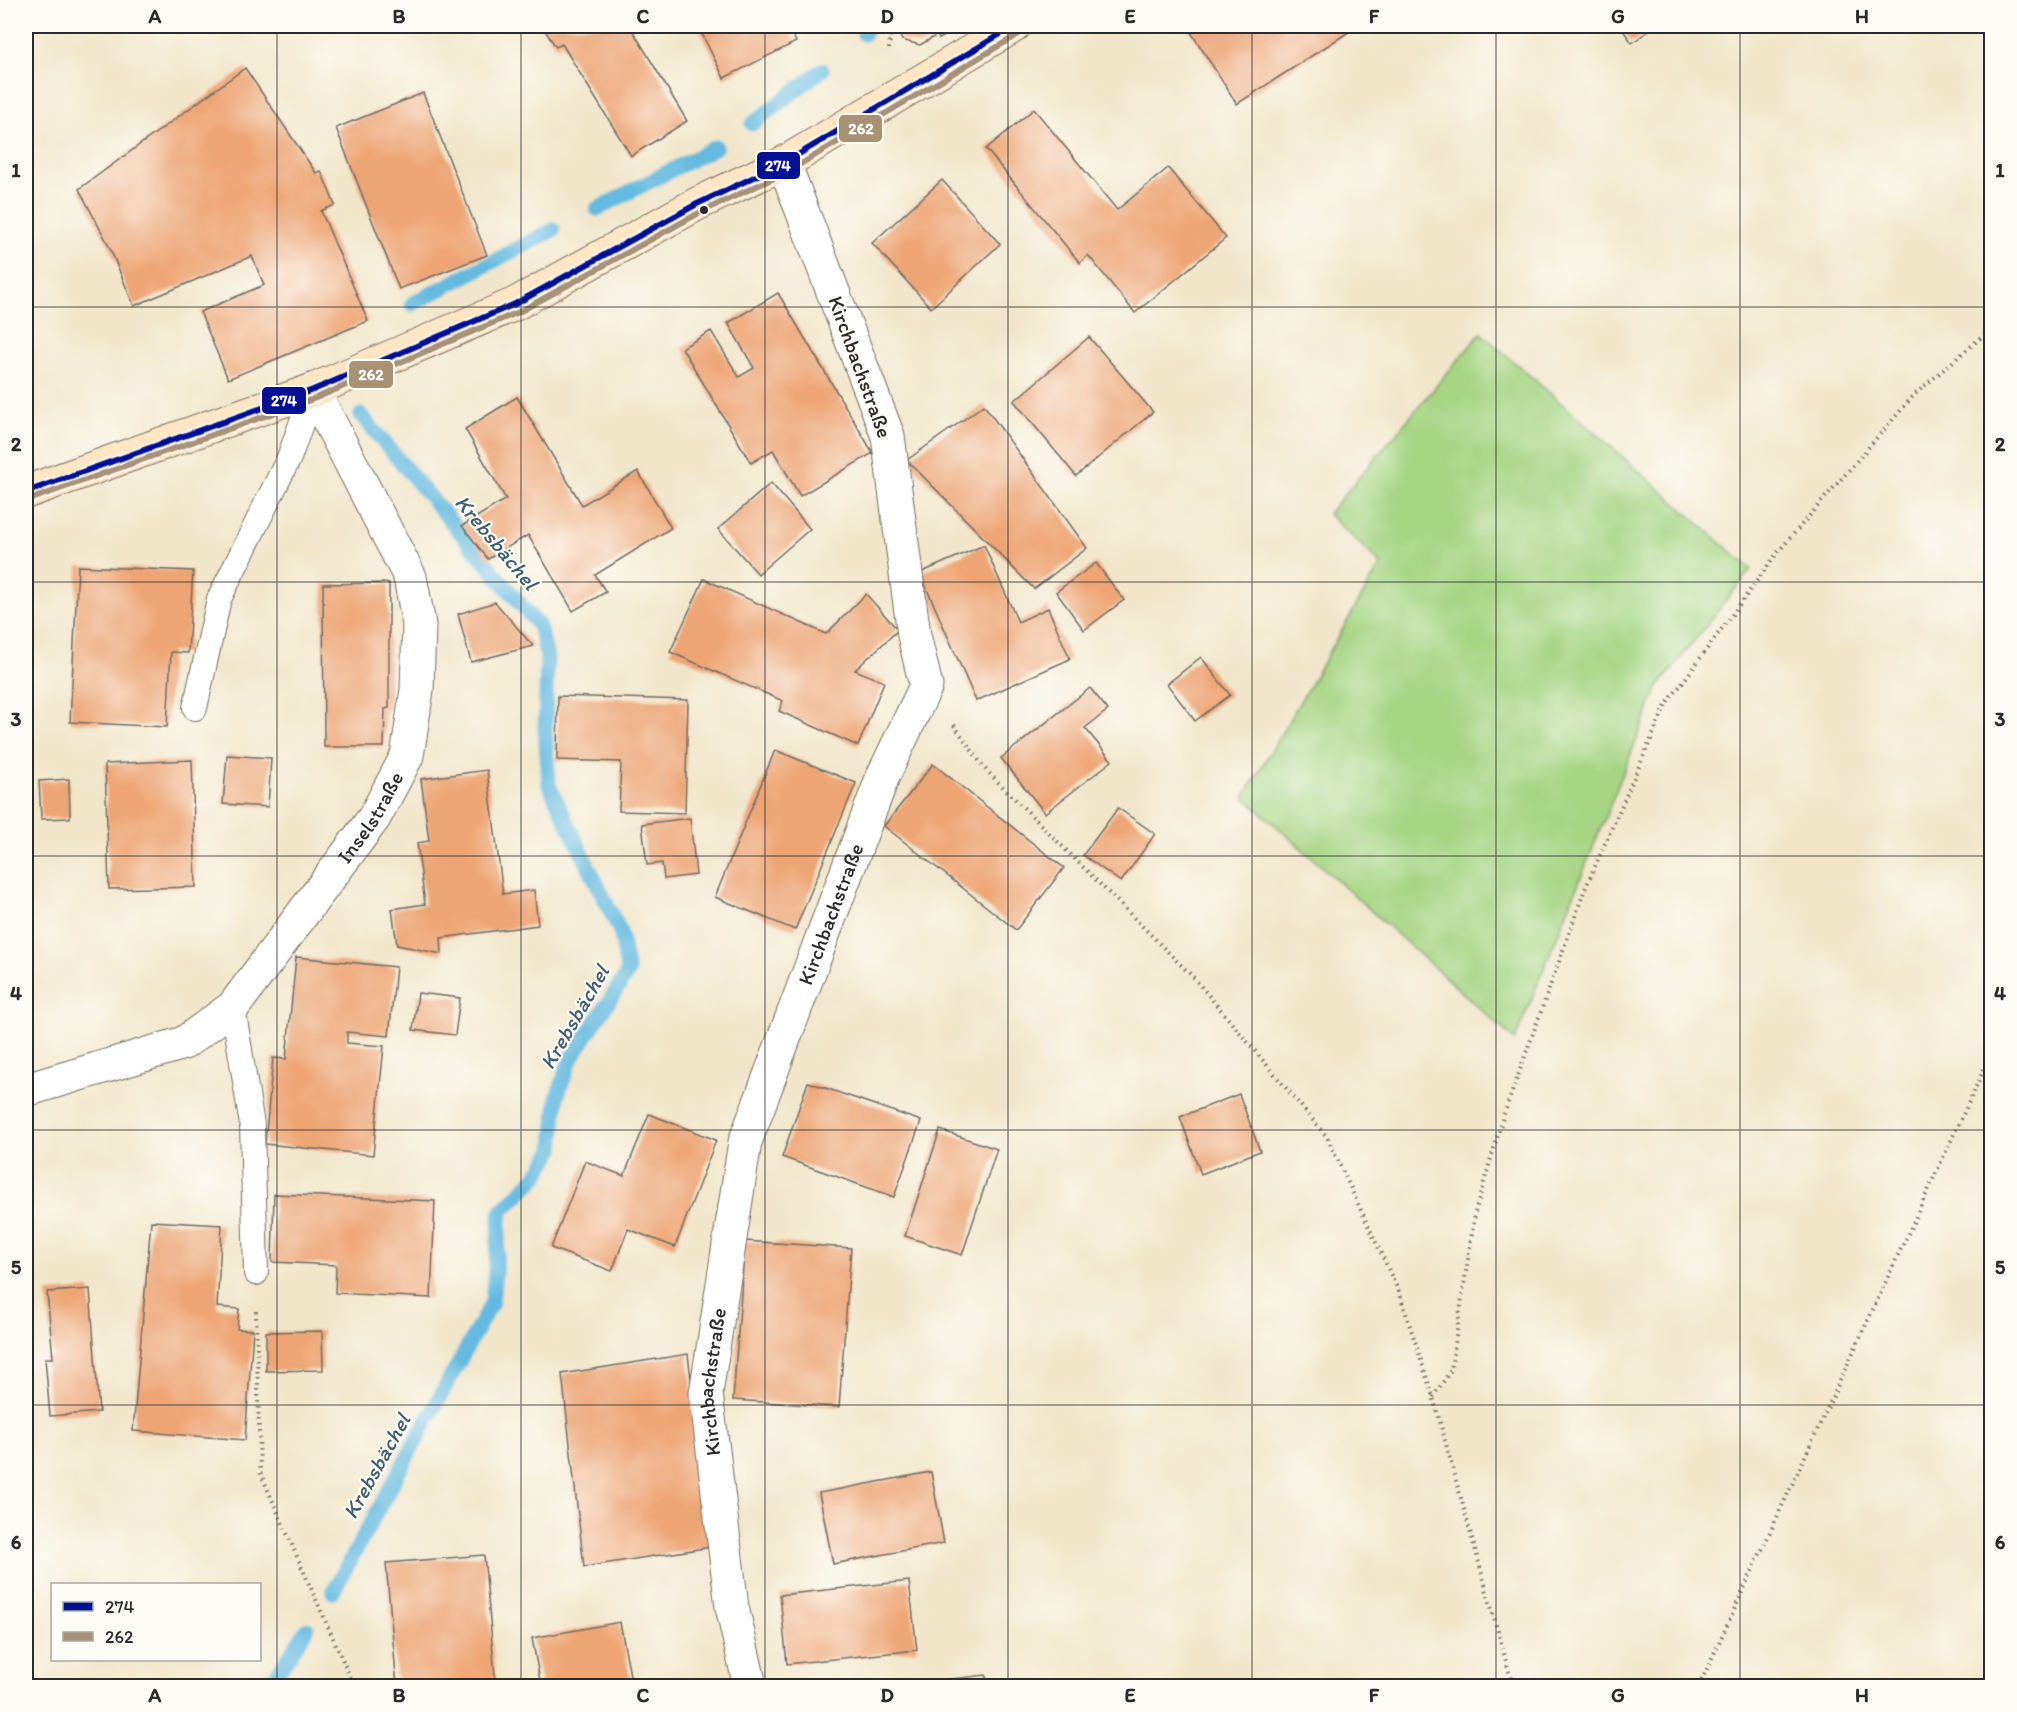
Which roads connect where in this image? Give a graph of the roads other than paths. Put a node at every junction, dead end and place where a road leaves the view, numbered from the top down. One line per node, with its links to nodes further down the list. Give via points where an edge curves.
1 (1014, 26): 2 (main road)
2 (784, 163): 3 (main road, via 687,209 515,304); 9 (street, Kirchbachstraße, via 888,436 914,634 926,686 883,776 745,1143 706,1393 732,1607)
3 (313, 390): 4 (main road); 5 (lane, via 289,458 219,599); 6 (street, Inselstraße, via 410,577 419,625 417,690 407,756 374,818)
4 (26, 492)
5 (195, 708)
6 (233, 1007): 7 (street, Inselstraße, via 184,1043); 8 (lane, via 252,1125)
7 (26, 1090)
8 (256, 1273)
9 (750, 1686)

